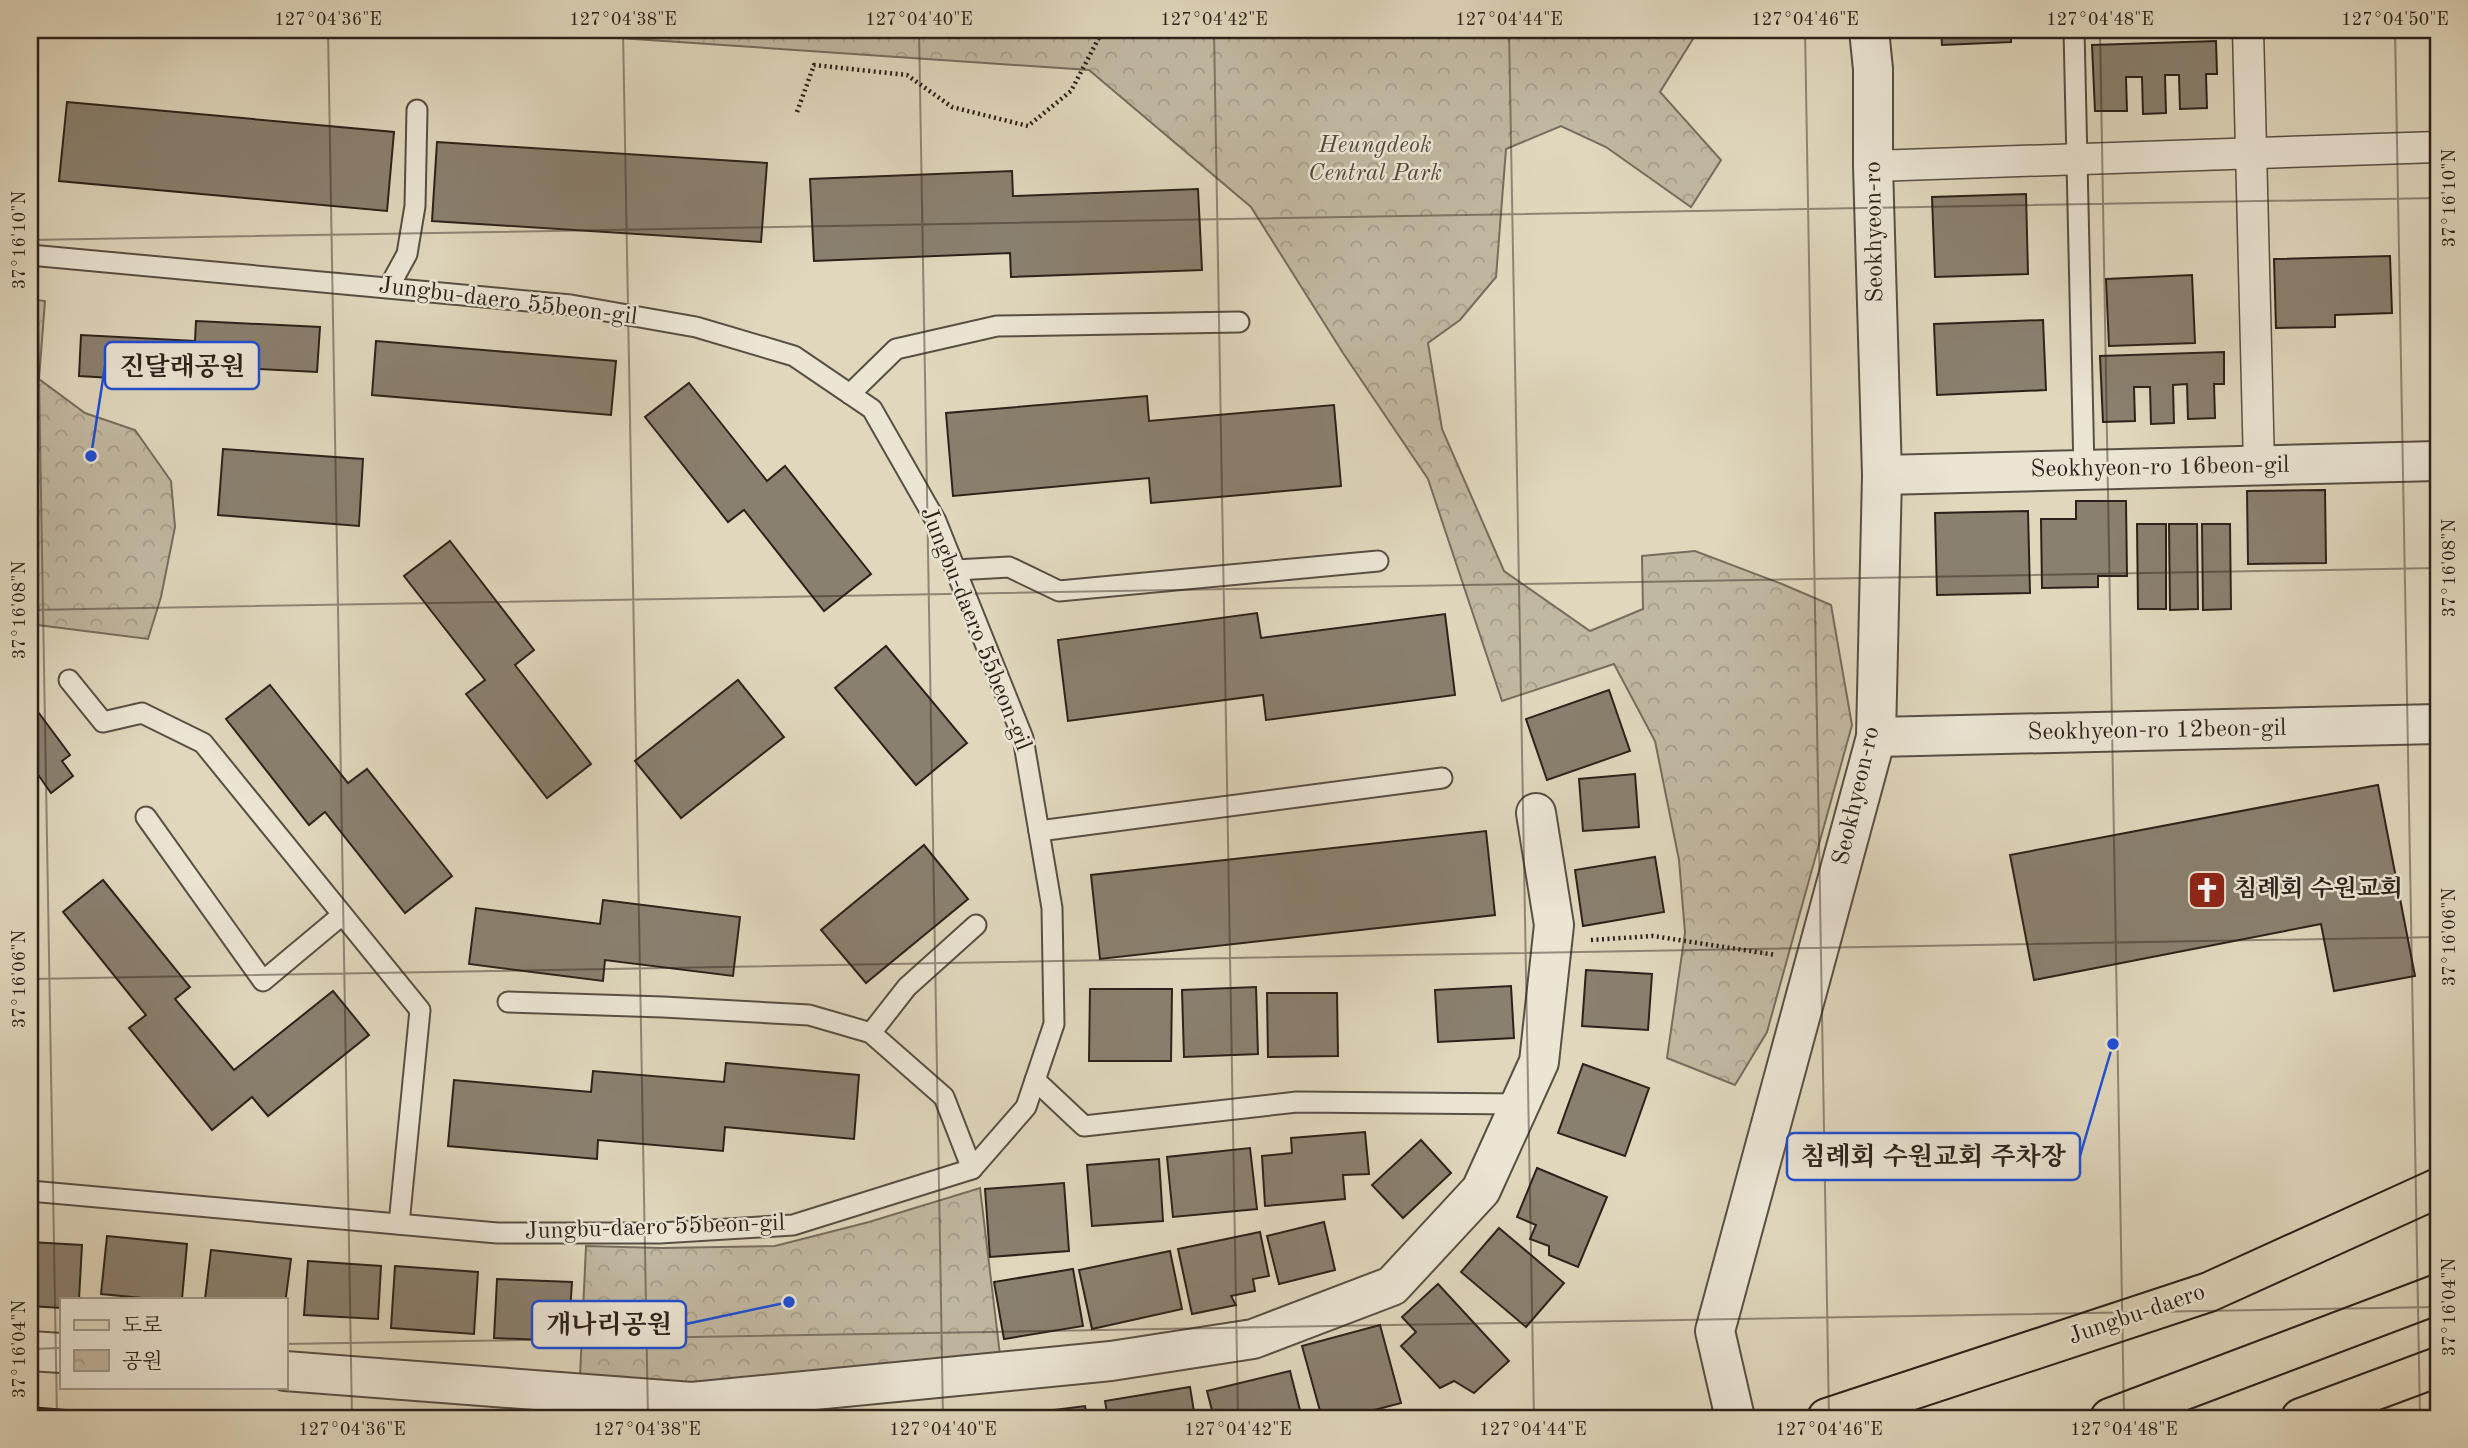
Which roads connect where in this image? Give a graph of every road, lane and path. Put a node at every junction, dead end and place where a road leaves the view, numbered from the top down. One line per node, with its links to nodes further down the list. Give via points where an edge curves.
1 (1103, 30): 6 (path, via 1071,90 1028,126 952,107 907,75 814,65)
2 (1869, 30): 10 (street, Seokhyeon-ro)
3 (2074, 30): 9 (lane)
4 (2248, 30): 8 (street)
5 (417, 110): 12 (lane, via 413,218 407,254)
6 (797, 112)
7 (2438, 147): 8 (street)
8 (2251, 154): 9 (street); 16 (street)
9 (2077, 159): 10 (street); 17 (lane)
10 (1873, 166): 18 (street, Seokhyeon-ro)
11 (30, 255): 12 (lane, Jungbu-daero 55beon-gil)
12 (390, 287): 14 (lane, Jungbu-daero 55beon-gil, via 570,305 696,327 794,356)
13 (1239, 322): 14 (lane, via 997,326 896,349)
14 (850, 394): 20 (lane, Jungbu-daero 55beon-gil, via 872,409 936,521)
15 (2438, 461): 16 (street, Seokhyeon-ro 16beon-gil)
16 (2259, 466): 17 (street, Seokhyeon-ro 16beon-gil)
17 (2084, 470): 18 (street, Seokhyeon-ro 16beon-gil)
18 (1882, 475): 23 (street, Seokhyeon-ro)
19 (1378, 561): 20 (lane, via 1059,591 1009,567)
20 (956, 570): 27 (lane, Jungbu-daero 55beon-gil, via 1023,738)
21 (69, 680): 28 (lane, via 103,722 142,713 203,743)
22 (2438, 724): 23 (street, Seokhyeon-ro 12beon-gil)
23 (1876, 737): 31 (street, Seokhyeon-ro)
24 (1442, 778): 27 (lane)
25 (1536, 813): 30 (street, via 1554,925)
26 (146, 817): 28 (lane, via 263,981)
27 (1038, 831): 34 (lane, Jungbu-daero 55beon-gil, via 1052,908 1054,1024)
28 (342, 915): 39 (lane, via 420,1010)
29 (976, 925): 33 (lane, via 907,987)
30 (1552, 943): 31 (path, via 1653,936); 35 (street, via 1539,1062)
31 (1815, 961): 46 (street, Seokhyeon-ro, via 1715,1331)
32 (508, 1002): 33 (lane, via 809,1015)
33 (871, 1033): 36 (lane, via 944,1097)
34 (1035, 1080): 35 (lane, via 1084,1126 1297,1102); 36 (lane, Jungbu-daero 55beon-gil, via 1026,1107)
35 (1520, 1104): 45 (street, via 1481,1190 1392,1286 1253,1339 1111,1361)
36 (972, 1169): 39 (lane, Jungbu-daero 55beon-gil, via 793,1225 660,1233 497,1233)
37 (2438, 1188): 47 (main road, Jungbu-daero, via 2209,1292)
38 (30, 1191): 39 (lane, Jungbu-daero 55beon-gil)
39 (399, 1224)
40 (2438, 1294): 48 (main road)
41 (30, 1351): 42 (street)
42 (60, 1353)
43 (2438, 1367): 49 (main road)
44 (287, 1371): 45 (street)
45 (692, 1410)
46 (1735, 1418)
47 (1827, 1418)
48 (2110, 1418)
49 (2301, 1418)

